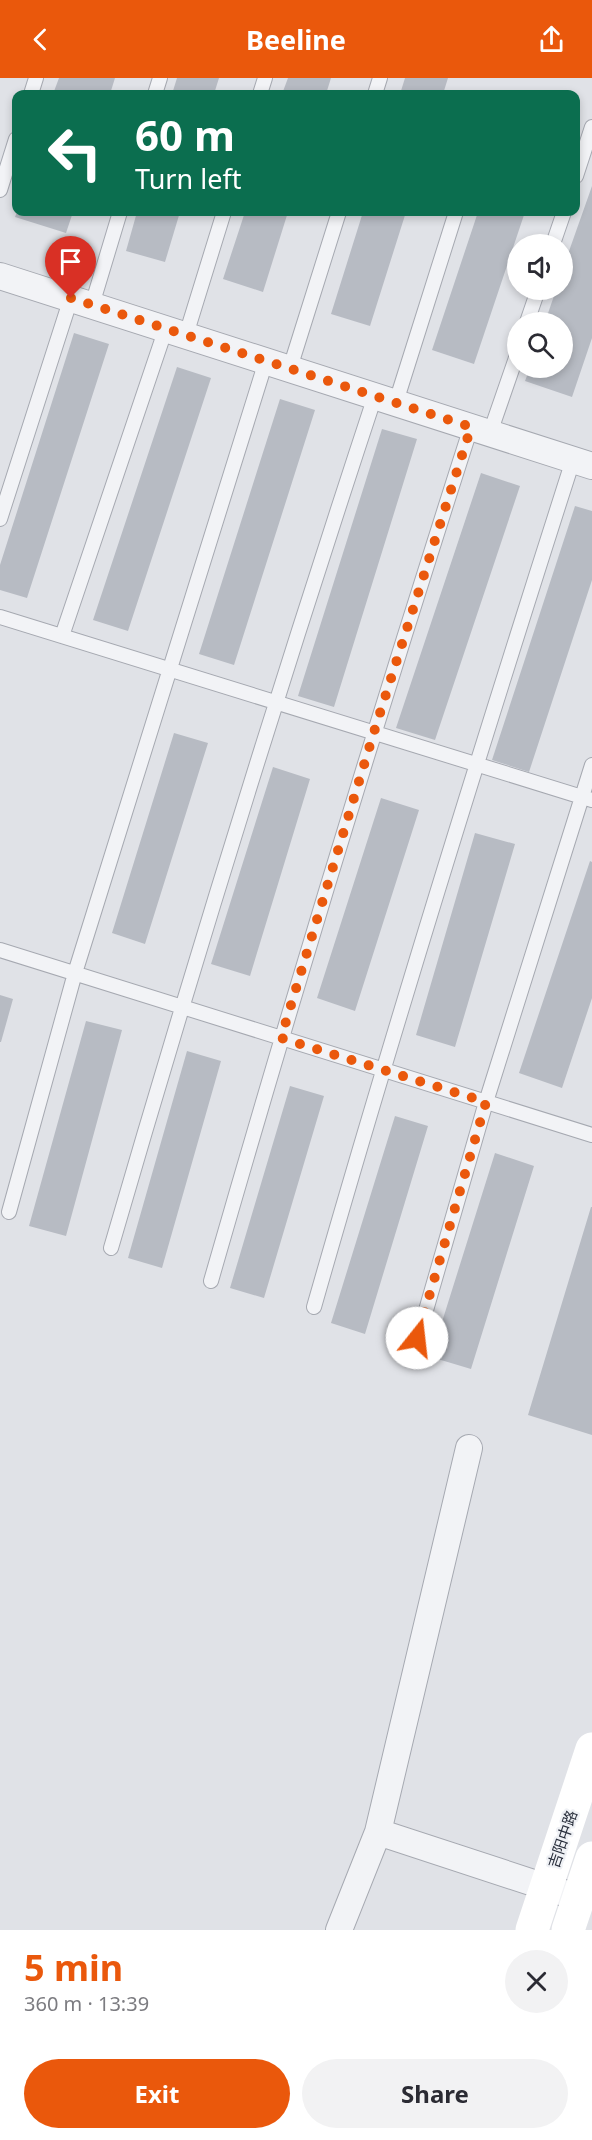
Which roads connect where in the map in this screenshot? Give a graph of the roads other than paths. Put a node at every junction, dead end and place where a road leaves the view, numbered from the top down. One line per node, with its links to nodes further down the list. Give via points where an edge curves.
1 (592, 127): 3 (lane)
2 (12, 152): 4 (lane)
3 (580, 164)
4 (0, 190)
5 (118, 216): 12 (lane)
6 (222, 216): 13 (lane)
7 (337, 216): 14 (lane)
8 (455, 216): 16 (lane)
9 (563, 216): 10 (lane)
10 (556, 234)
11 (0, 276): 12 (street)
12 (82, 302): 13 (street); 19 (lane)
13 (176, 331): 14 (street); 21 (lane)
14 (278, 364): 16 (street); 22 (lane)
15 (507, 375): 17 (lane)
16 (386, 399): 17 (street); 23 (lane)
17 (481, 430): 18 (street); 24 (lane)
18 (583, 463): 25 (lane)
19 (0, 519)
20 (0, 617): 21 (lane)
21 (62, 636): 22 (lane)
22 (168, 669): 23 (lane); 29 (lane)
23 (275, 702): 24 (lane); 30 (lane)
24 (374, 732): 25 (lane); 31 (lane)
25 (476, 764): 27 (lane); 32 (lane)
26 (592, 765): 27 (lane)
27 (587, 798): 33 (lane)
28 (0, 950): 29 (lane)
29 (75, 974): 30 (lane); 35 (lane)
30 (181, 1007): 31 (lane); 36 (lane)
31 (281, 1038): 32 (lane); 37 (lane)
32 (382, 1070): 33 (lane); 38 (lane)
33 (486, 1102): 34 (lane); 39 (lane)
34 (592, 1135)
35 (9, 1212)
36 (111, 1248)
37 (211, 1281)
38 (314, 1306)
39 (417, 1338)
40 (469, 1448): 42 (street)
41 (592, 1749): 44 (main road, 吉阳中路)
42 (378, 1832): 44 (street); 46 (street)
43 (592, 1858): 45 (main road)
44 (545, 1888): 45 (street); 47 (main road, 吉阳中路)
45 (579, 1897): 48 (main road)
46 (339, 1930)
47 (532, 1930)
48 (568, 1930)

